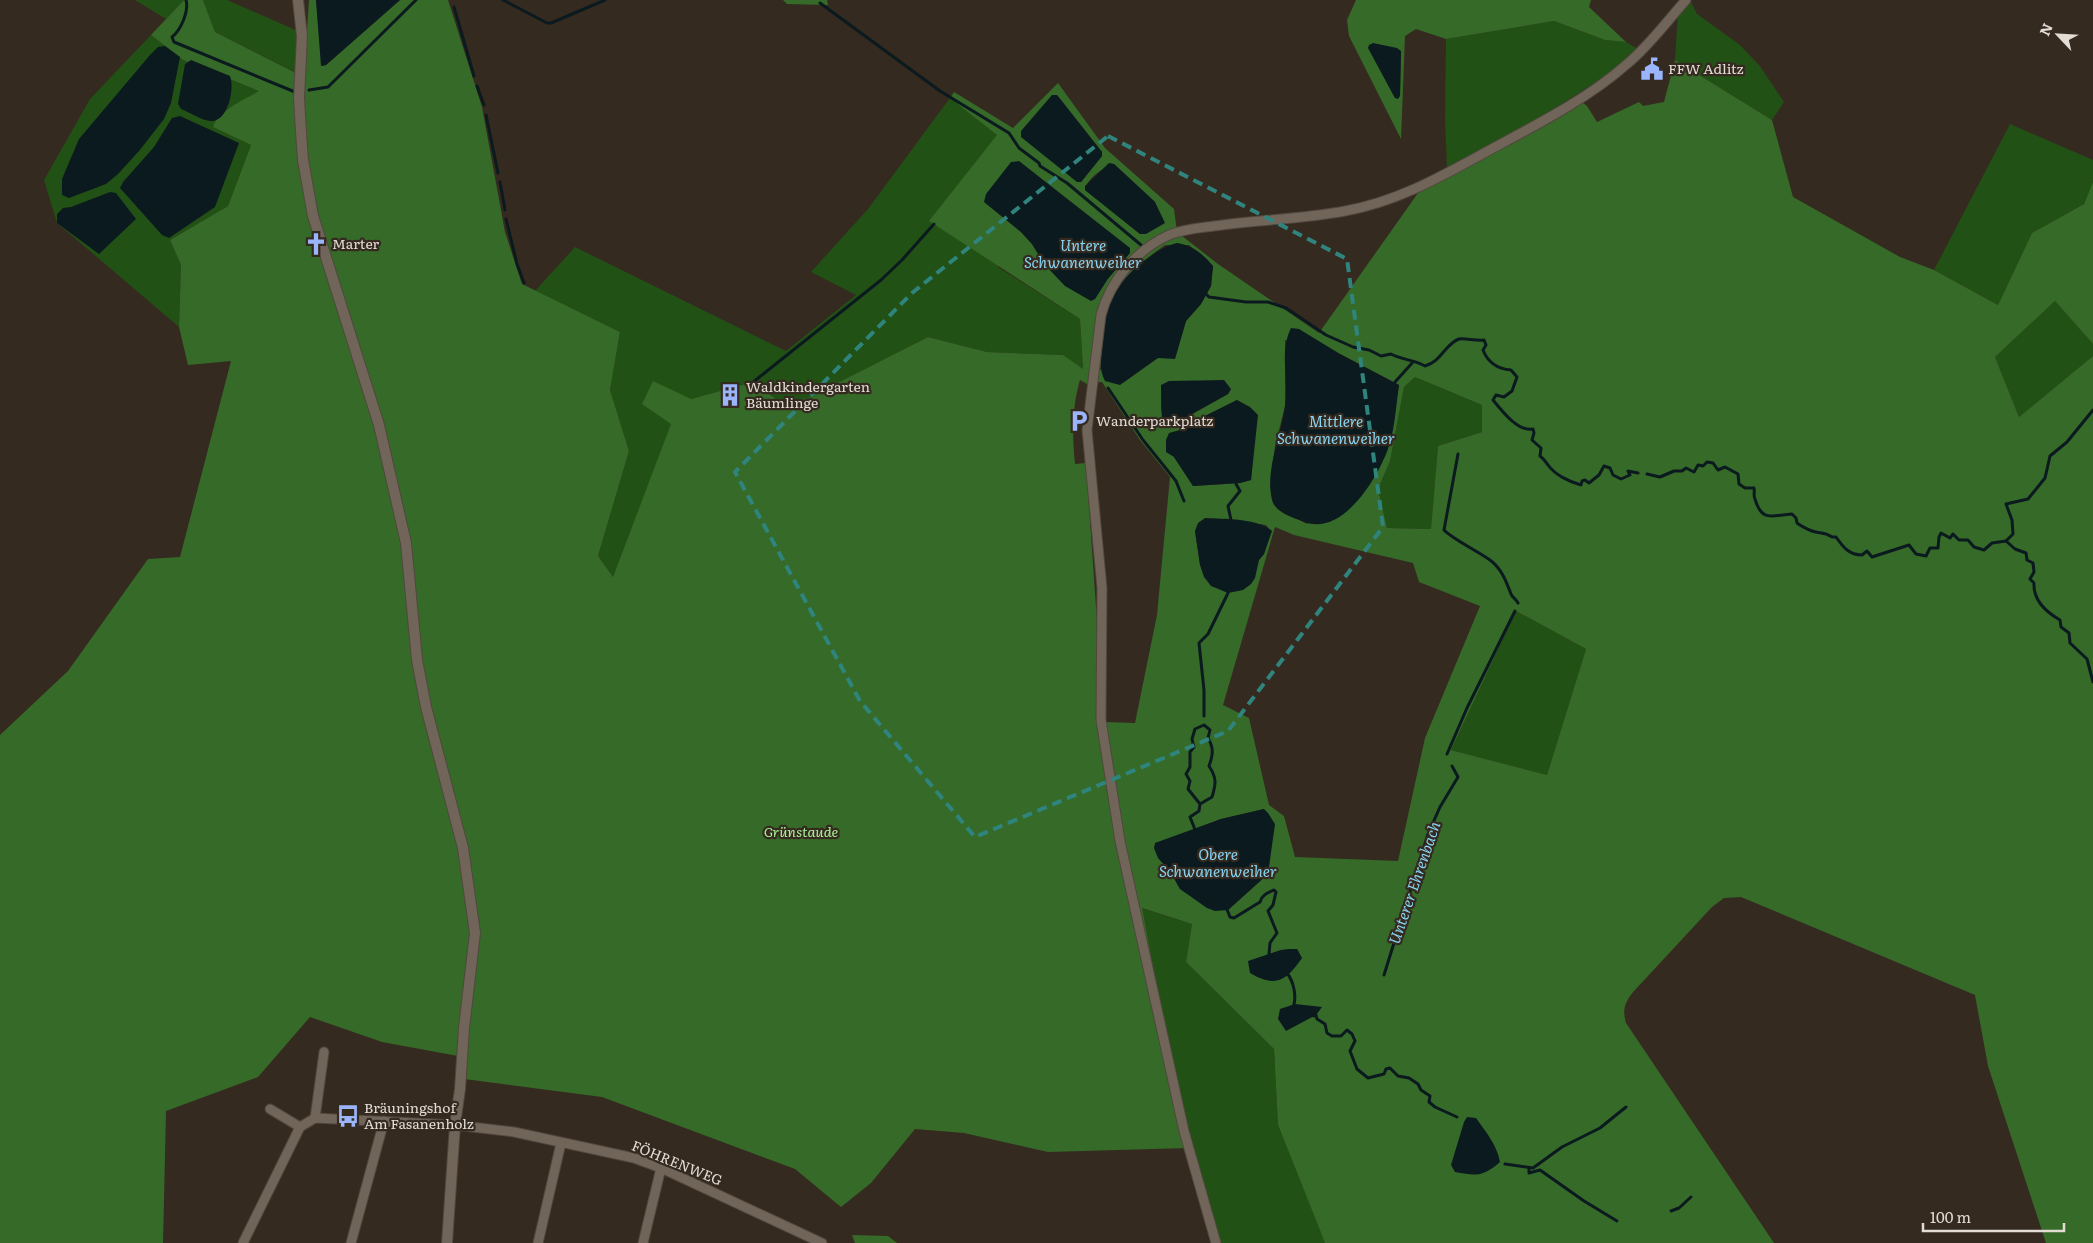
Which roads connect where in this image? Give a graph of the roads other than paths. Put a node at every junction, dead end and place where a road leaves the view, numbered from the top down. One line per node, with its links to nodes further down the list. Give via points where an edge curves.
1 (298, 0): 7 (street, via 302,36 301,132 313,216 379,425 406,543 417,660 463,848 475,933)
2 (1686, 0): 17 (street, via 1628,64 1532,127 1443,175 1396,198 1345,211 1177,232 1151,246 1132,262 1112,286 1104,303 1088,430 1102,588 1102,720 1122,850 1184,1131)
3 (324, 1052): 5 (street)
4 (270, 1110): 8 (street)
5 (315, 1118): 6 (street, FÖHRENWEG); 8 (street)
6 (384, 1120): 7 (street, FÖHRENWEG); 12 (street)
7 (455, 1125): 9 (street, FÖHRENWEG, via 514,1132); 13 (street)
8 (300, 1127): 11 (street)
9 (561, 1143): 10 (street, FÖHRENWEG, via 634,1158); 14 (street)
10 (661, 1168): 15 (street); 16 (street, FÖHRENWEG)
11 (243, 1243)
12 (351, 1243)
13 (447, 1243)
14 (538, 1243)
15 (643, 1243)
16 (822, 1243)
17 (1216, 1243)

